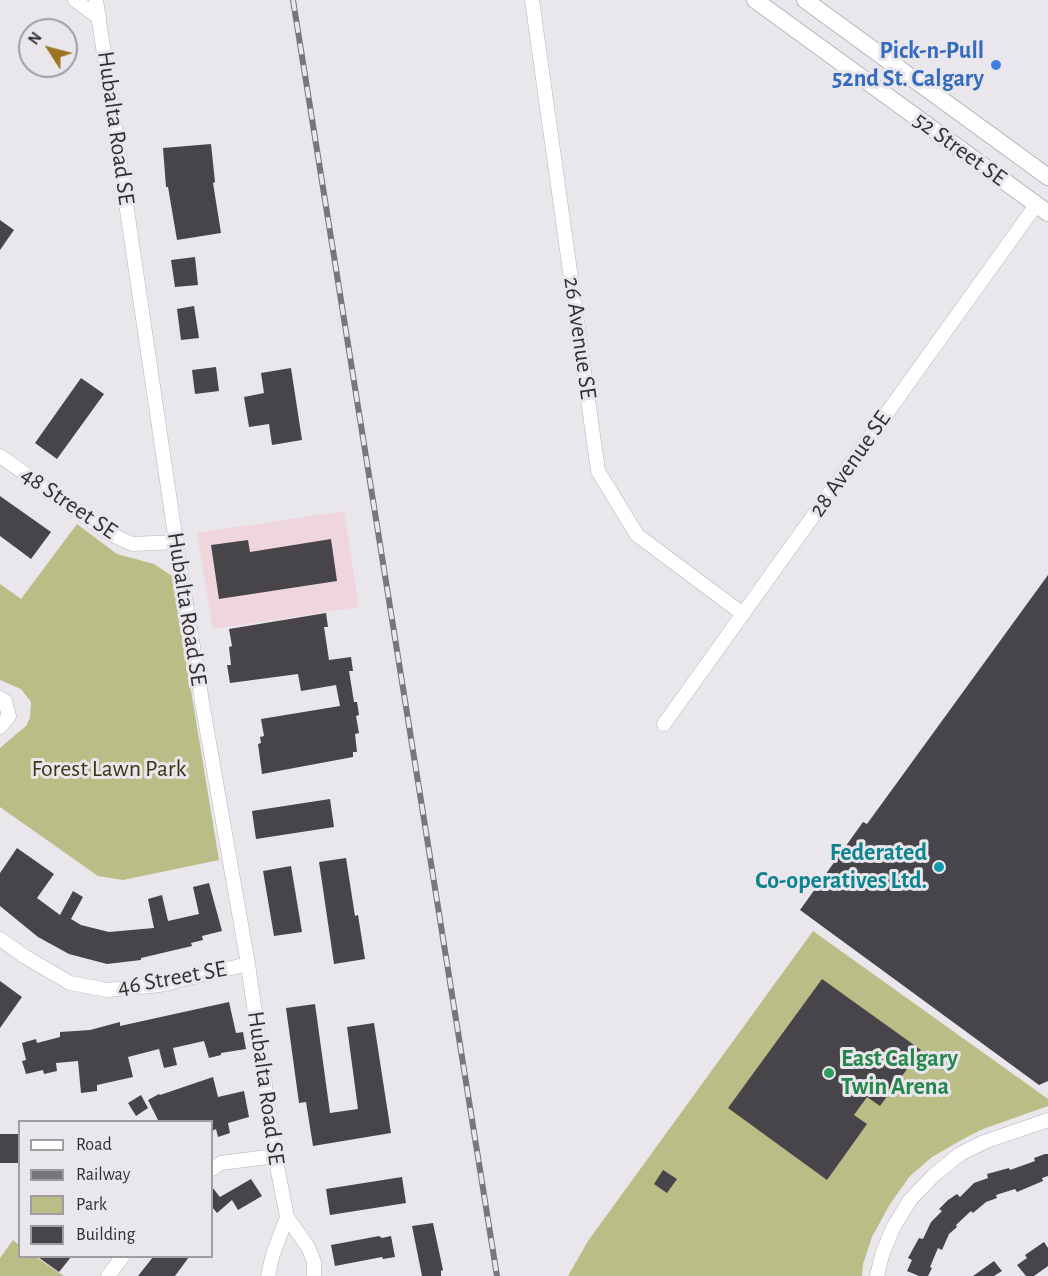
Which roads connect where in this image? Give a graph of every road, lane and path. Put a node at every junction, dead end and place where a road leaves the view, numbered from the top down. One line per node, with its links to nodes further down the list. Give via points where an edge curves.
1 (75, 0): 6 (street)
2 (96, 0): 6 (street, Hubalta Road SE)
3 (532, 0): 11 (street, 26 Avenue SE, via 598,471 637,535)
4 (755, 0): 8 (main road, 52 Street SE)
5 (805, 0): 7 (main road, 52 Street SE)
6 (99, 18): 10 (street, Hubalta Road SE)
7 (1048, 177)
8 (1042, 209): 11 (street, 28 Avenue SE)
9 (0, 456): 10 (street, 48 Street SE, via 116,537 132,544)
10 (176, 542): 16 (street, Hubalta Road SE)
11 (743, 614): 13 (street, 28 Avenue SE)
12 (3, 700): 14 (street, via 9,716)
13 (664, 724)
14 (0, 727)
15 (0, 939): 16 (street, 46 Street SE, via 70,983 107,990 160,985)
16 (248, 964): 18 (street, Hubalta Road SE)
17 (1048, 1120): 25 (street, via 984,1142 960,1154 933,1176 910,1200 893,1228)
18 (275, 1156): 19 (street, via 221,1162); 20 (street, Hubalta Road SE)
19 (213, 1168)
20 (287, 1216): 23 (street); 24 (street, Hubalta Road SE, via 308,1247)
21 (122, 1258): 22 (street)
22 (108, 1276)
23 (268, 1276)
24 (314, 1276)
25 (877, 1276)

